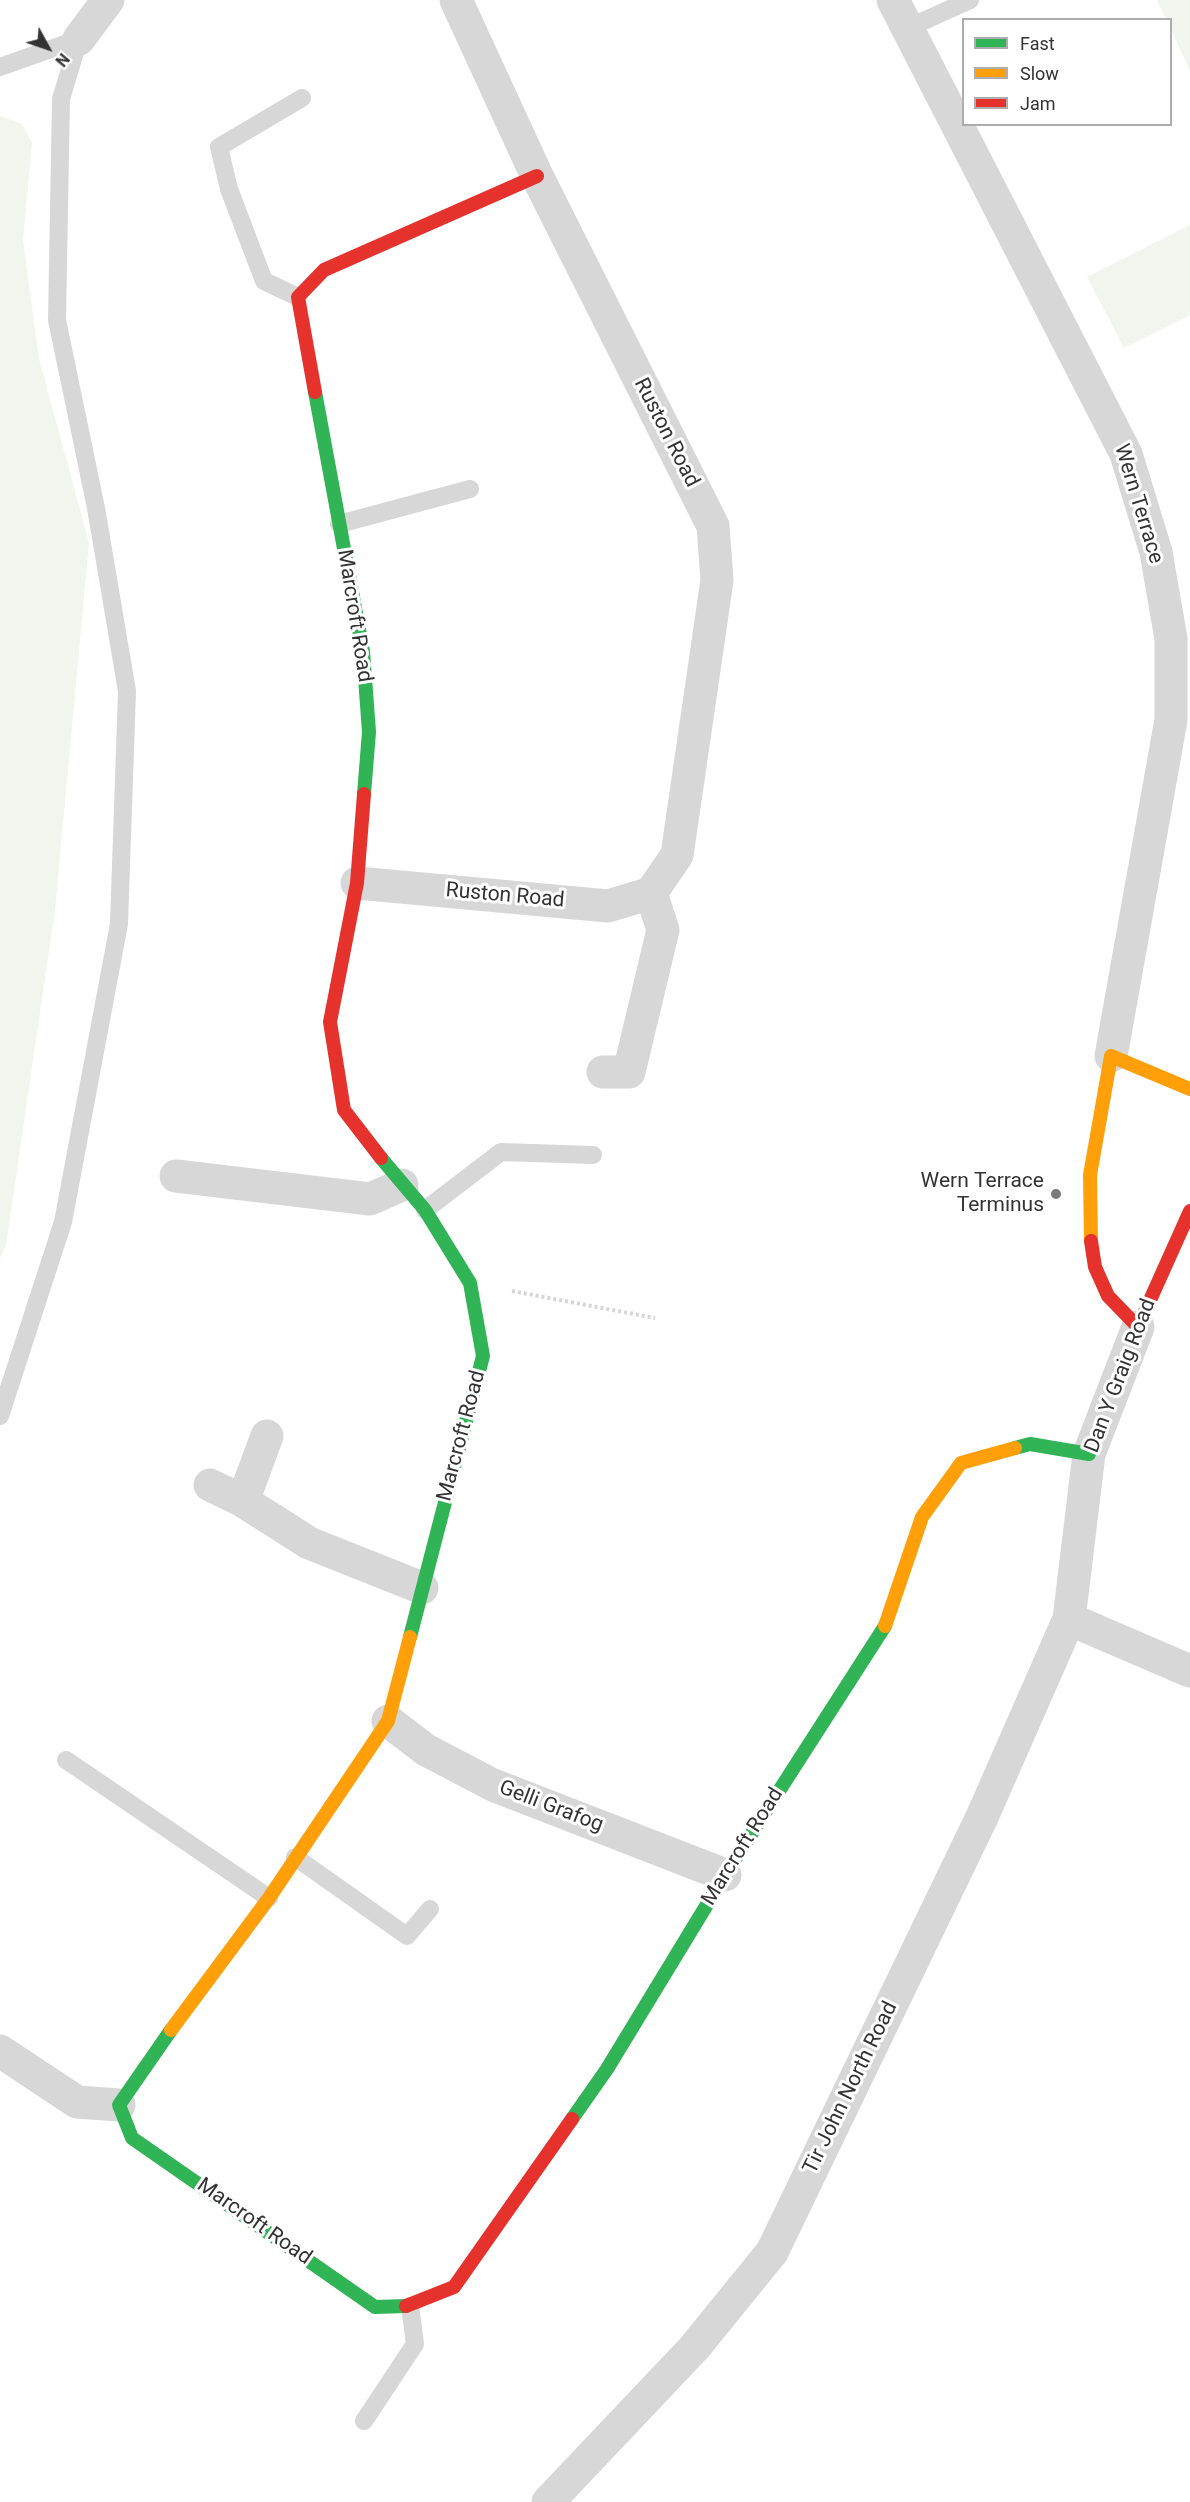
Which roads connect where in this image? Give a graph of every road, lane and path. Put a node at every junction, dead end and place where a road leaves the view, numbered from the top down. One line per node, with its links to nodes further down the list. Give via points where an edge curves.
1 (108, 0): 5 (street)
2 (456, 0): 8 (street, Ruston Road)
3 (970, 0): 4 (lane)
4 (901, 14): 14 (street, Wern Terrace, via 1126,454 1156,552 1171,639 1171,720)
5 (79, 39): 6 (lane); 25 (lane, via 61,99 57,320 96,508 127,691 119,924 63,1222)
6 (0, 67)
7 (302, 98): 9 (lane, via 219,147 229,189 264,281)
8 (537, 176): 9 (street, via 324,270); 13 (street, Ruston Road, via 713,525 717,580 677,855)
9 (298, 297): 11 (street, Marcroft Road)
10 (470, 489): 11 (lane)
11 (339, 524): 12 (street, Marcroft Road, via 363,651 369,732)
12 (357, 883): 13 (street, Ruston Road, via 608,906); 19 (street, Marcroft Road, via 330,1022 344,1110)
13 (651, 893): 15 (street, via 663,930 629,1072)
14 (1111, 1056): 16 (street); 24 (street, Wern Terrace, via 1090,1175 1090,1234 1095,1267 1108,1296)
15 (603, 1072)
16 (1190, 1089)
17 (593, 1155): 20 (lane, via 501,1152)
18 (176, 1176): 19 (street, via 370,1199)
19 (402, 1185): 20 (street, Marcroft Road)
20 (425, 1209): 22 (street, Marcroft Road)
21 (1190, 1211): 24 (street, Dan Y Graig Road)
22 (470, 1283): 23 (path); 30 (street, Marcroft Road, via 483,1356)
23 (655, 1318)
24 (1138, 1327): 27 (street, Dan Y Graig Road)
25 (0, 1416)
26 (267, 1436): 29 (street)
27 (1089, 1454): 31 (street, Dan Y Graig Road); 36 (street, Marcroft Road, via 1030,1444 961,1463 922,1517 889,1620)
28 (210, 1485): 29 (street)
29 (243, 1501): 30 (street, via 309,1543)
30 (422, 1588): 33 (street, Marcroft Road)
31 (1069, 1619): 32 (street); 43 (street, Tir John North Road, via 982,1817 772,2252 694,2348)
32 (1190, 1671)
33 (388, 1721): 35 (street, Marcroft Road); 36 (street, Gelli Grafog, via 426,1750 493,1785)
34 (66, 1760): 37 (lane)
35 (295, 1857): 37 (street, Marcroft Road); 38 (lane, via 407,1936)
36 (725, 1875): 41 (street, Marcroft Road, via 607,2069 453,2287)
37 (269, 1898): 40 (street, Marcroft Road)
38 (430, 1909)
39 (0, 2052): 40 (street, via 77,2102)
40 (119, 2105): 41 (street, Marcroft Road, via 132,2138 375,2307)
41 (410, 2306): 42 (lane, via 415,2344)
42 (364, 2421)
43 (548, 2502)

